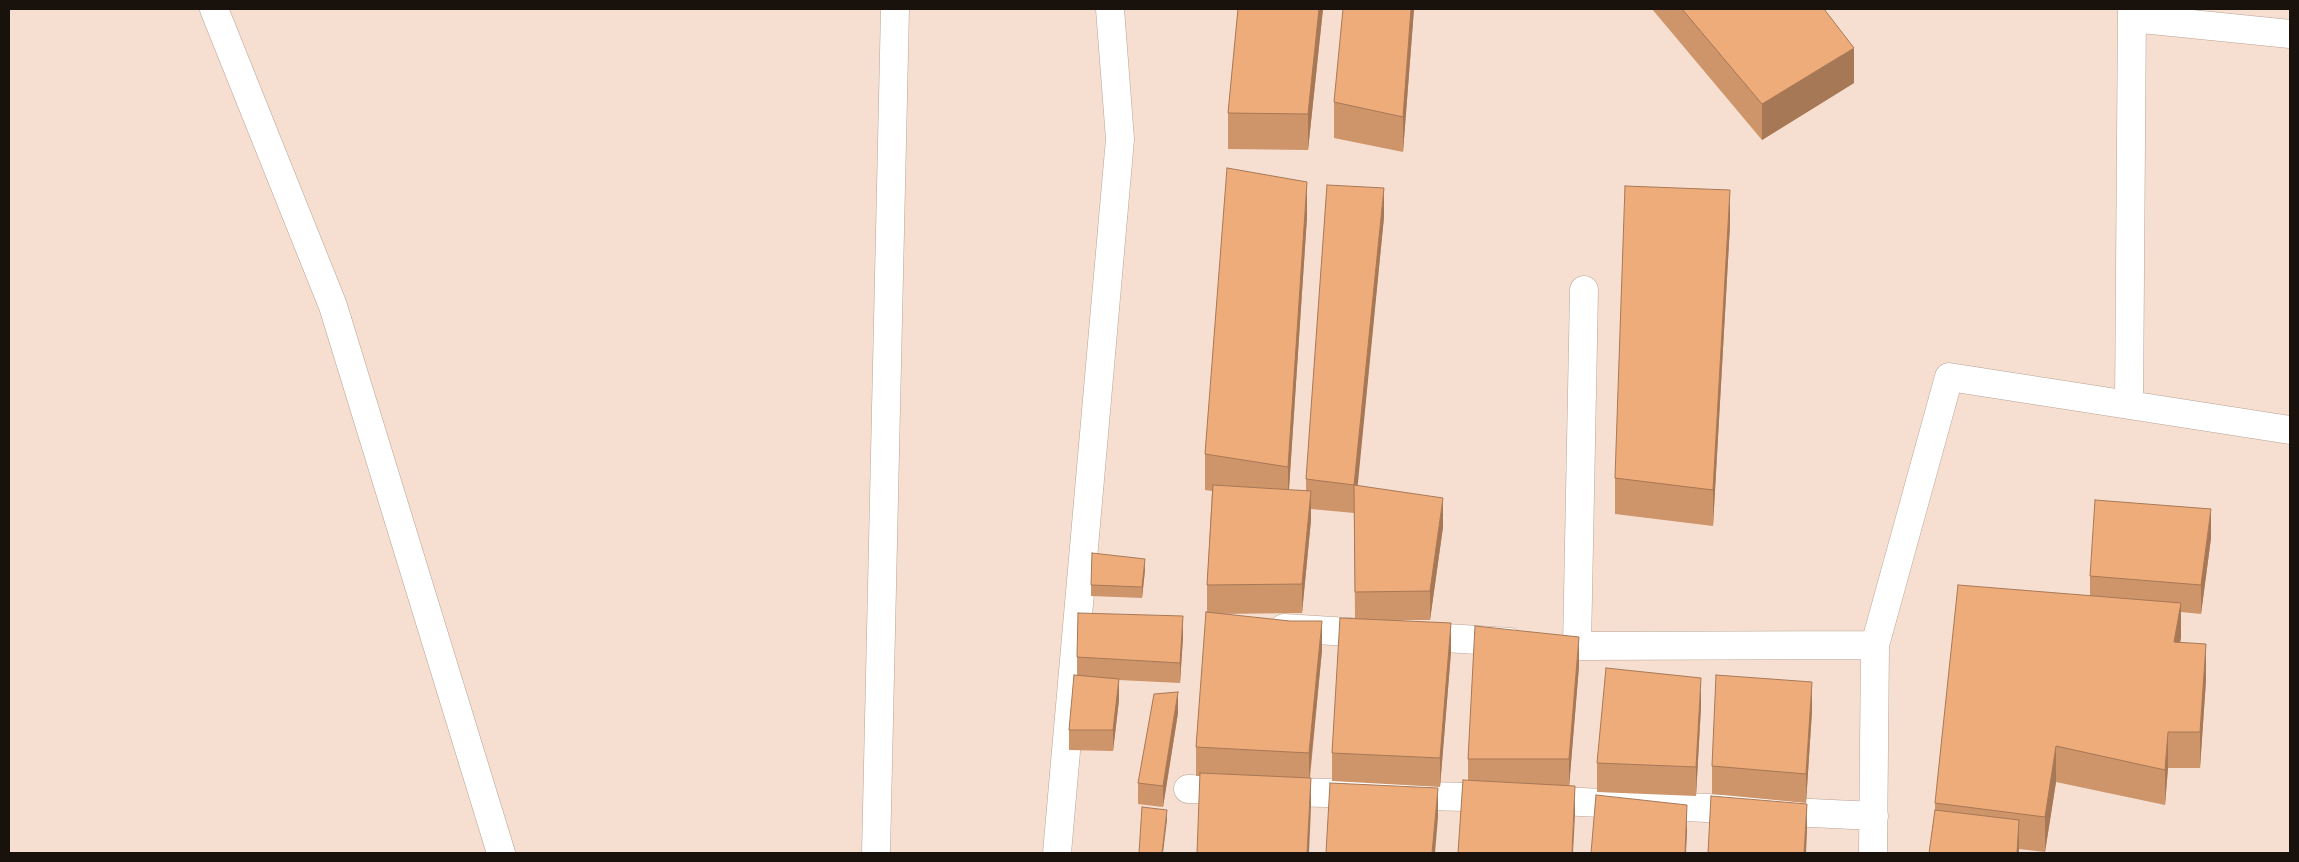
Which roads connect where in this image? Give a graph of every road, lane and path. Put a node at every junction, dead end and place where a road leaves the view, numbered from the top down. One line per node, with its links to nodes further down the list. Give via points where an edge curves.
1 (214, 9): 14 (street, via 333,306)
2 (895, 9): 15 (street)
3 (1110, 9): 16 (street, via 1120,139)
4 (2132, 14): 5 (street); 7 (street)
5 (2290, 34)
6 (1584, 290): 10 (street)
7 (2130, 405): 8 (street); 11 (street, via 1949,377)
8 (2290, 430)
9 (1263, 627): 10 (street)
10 (1557, 645): 11 (street)
11 (1875, 645): 13 (street)
12 (1188, 789): 13 (street, via 1499,798)
13 (1874, 816): 17 (street)
14 (501, 853)
15 (876, 853)
16 (1057, 853)
17 (1873, 853)

